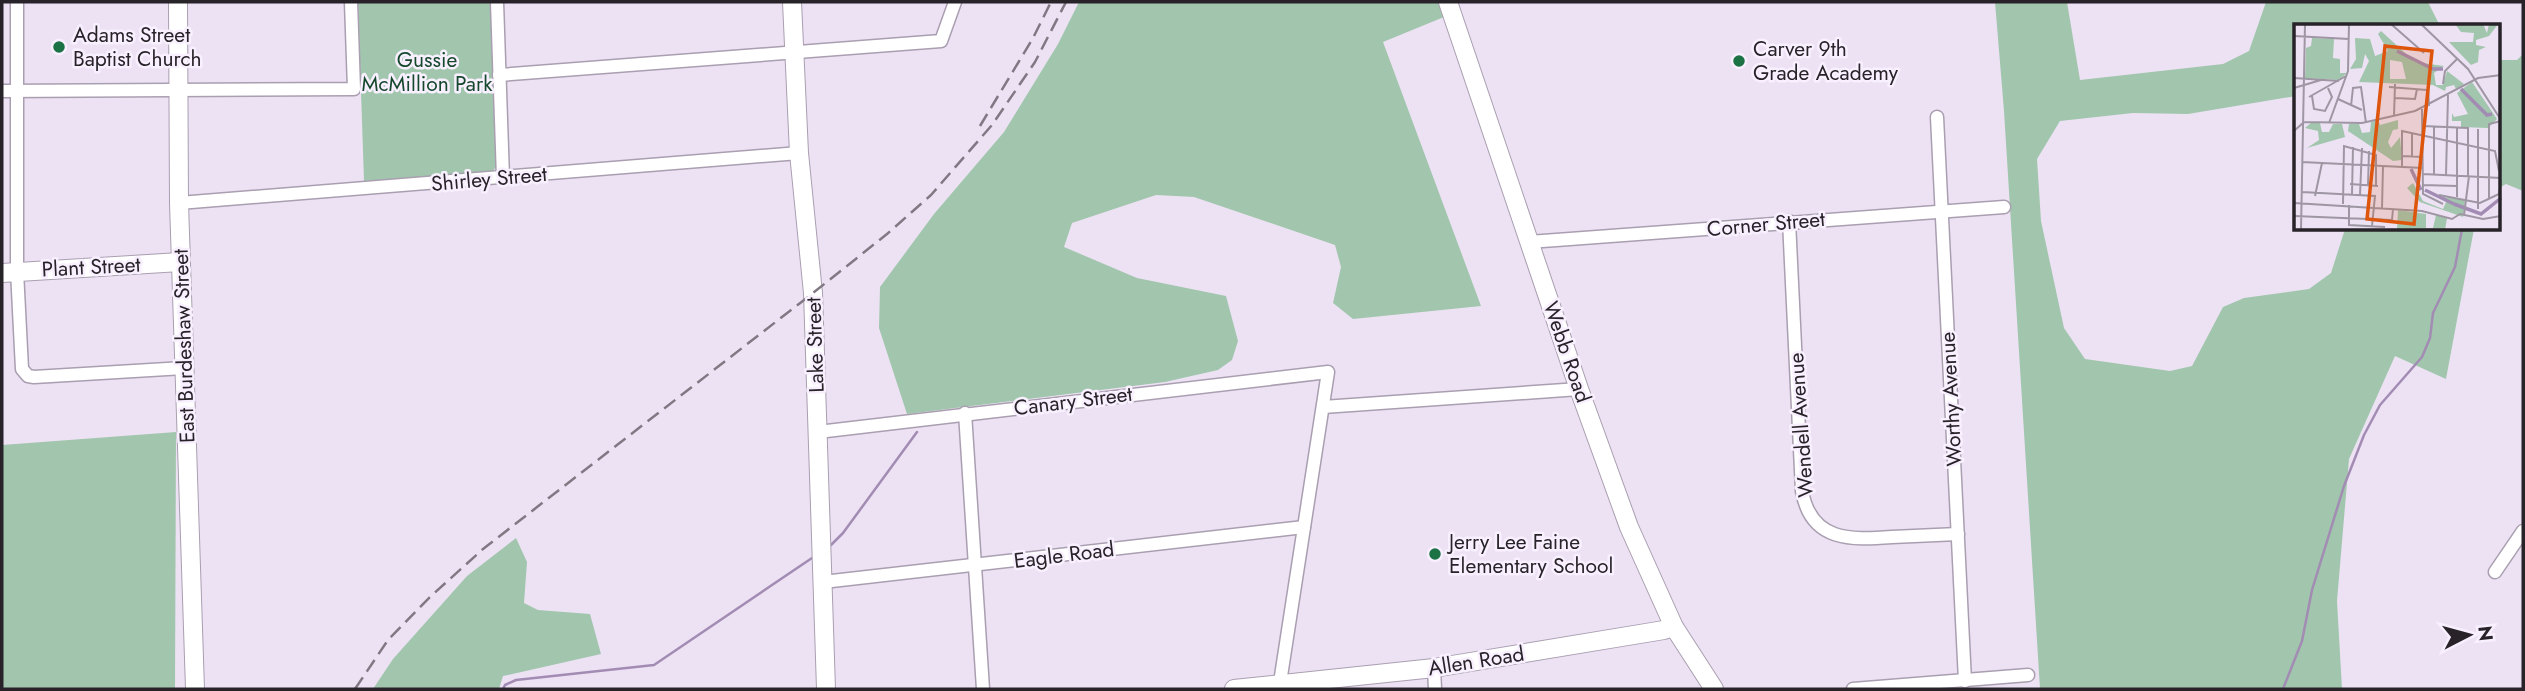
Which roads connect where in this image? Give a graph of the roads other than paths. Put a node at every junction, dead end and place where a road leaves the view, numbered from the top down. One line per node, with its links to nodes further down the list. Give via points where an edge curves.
1 (17, 2): 10 (street)
2 (177, 2): 12 (street, East Burdeshaw Street)
3 (351, 2): 12 (street, via 354,89)
4 (497, 2): 9 (street)
5 (792, 2): 8 (street, Lake Street)
6 (955, 2): 8 (street, via 941,41)
7 (1448, 2): 20 (street, Webb Road)
8 (794, 53): 9 (street); 14 (street, Lake Street)
9 (499, 75): 15 (street)
10 (16, 91): 11 (street); 12 (street); 22 (street)
11 (2, 92)
12 (178, 92): 16 (street, East Burdeshaw Street)
13 (1937, 117): 18 (street, Worthy Avenue)
14 (799, 153): 15 (street, Shirley Street); 27 (street, Lake Street, via 813,293)
15 (503, 178): 16 (street, Shirley Street)
16 (179, 203): 21 (street, East Burdeshaw Street)
17 (2004, 207): 18 (street, Corner Street)
18 (1942, 211): 19 (street, Corner Street); 30 (street, Worthy Avenue)
19 (1789, 221): 20 (street, Corner Street); 30 (street, Wendell Avenue, via 1802,491 1810,513 1826,530 1847,539)
20 (1529, 242): 24 (street, Webb Road)
21 (180, 262): 22 (street, Plant Street); 23 (street, East Burdeshaw Street)
22 (9, 272): 23 (street, via 21,366 26,374)
23 (184, 368): 39 (street, East Burdeshaw Street)
24 (1579, 389): 25 (street); 34 (street, Webb Road, via 1629,527)
25 (1322, 407): 26 (street, Canary Street, via 1328,372); 28 (street)
26 (965, 413): 27 (street, Canary Street); 31 (street)
27 (818, 432): 33 (street, Lake Street)
28 (1304, 527): 31 (street, Eagle Road); 38 (street)
29 (2523, 531): 32 (street)
30 (1958, 534): 37 (street, Worthy Avenue)
31 (975, 565): 33 (street, Eagle Road); 41 (street)
32 (2495, 572)
33 (823, 582): 40 (street, Lake Street)
34 (1674, 626): 35 (street, Allen Road); 44 (street, Webb Road)
35 (1434, 668): 38 (street, Allen Road); 43 (street)
36 (2028, 675): 37 (street)
37 (1965, 681): 45 (street)
38 (1279, 687): 42 (street, Allen Road)
39 (195, 689)
40 (826, 689)
41 (983, 689)
42 (1234, 689)
43 (1435, 689)
44 (1714, 689)
45 (1853, 689)

